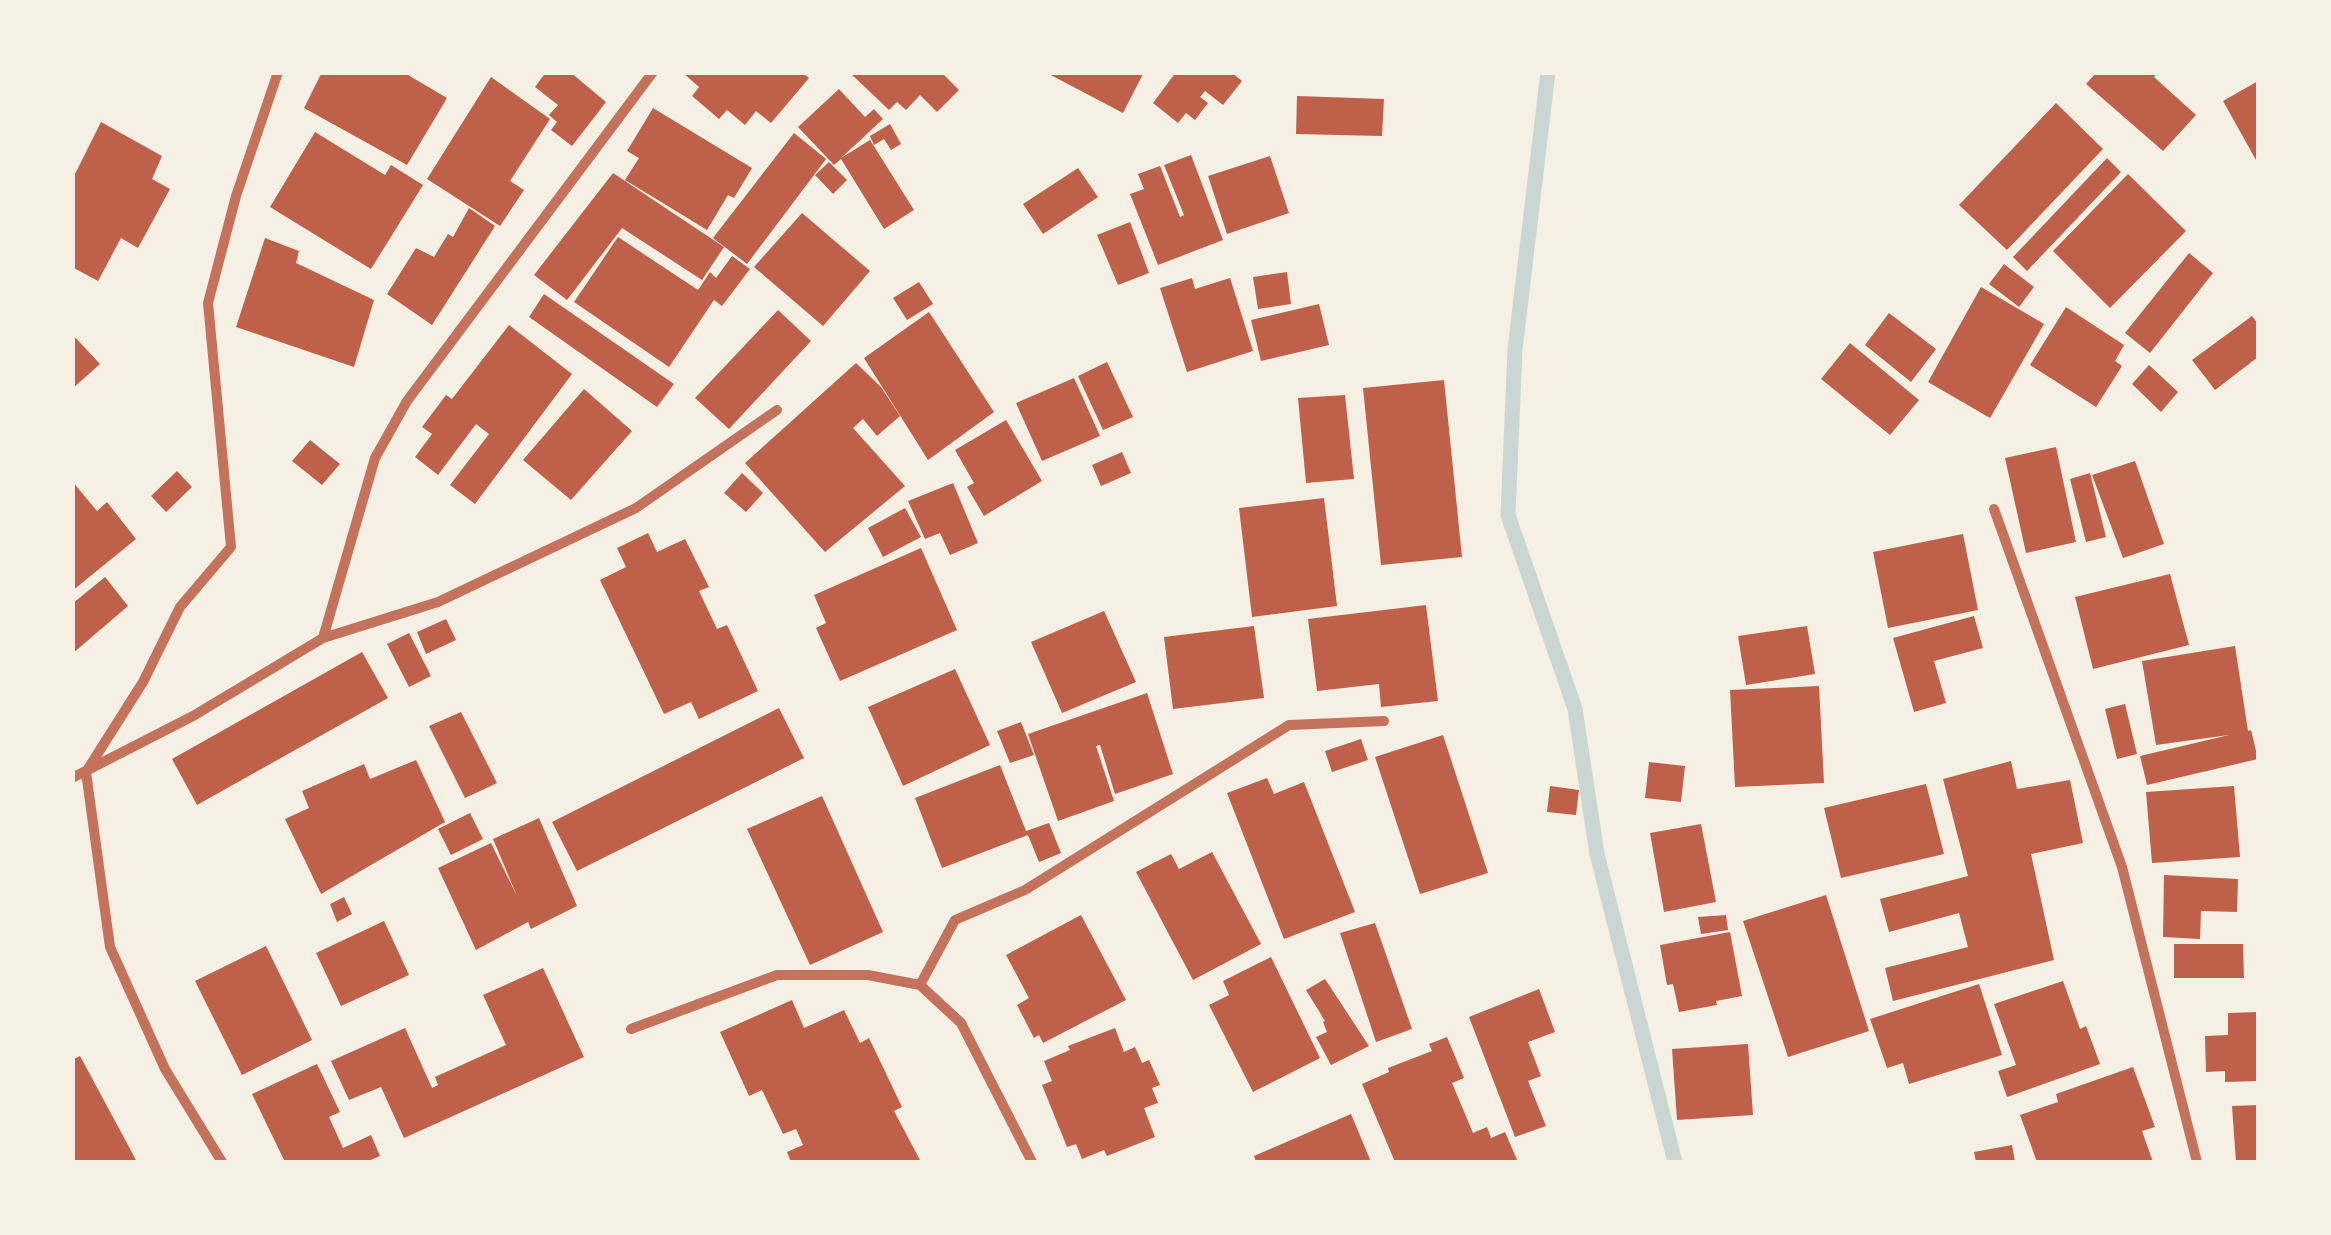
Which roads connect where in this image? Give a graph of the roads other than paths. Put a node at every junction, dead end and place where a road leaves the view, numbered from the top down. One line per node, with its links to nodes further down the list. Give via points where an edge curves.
1 (265, 72): 3 (street)
2 (654, 72): 6 (street, via 408,402 376,458)
3 (277, 76): 8 (street, via 208,303 230,547 180,607)
4 (776, 410): 6 (street, via 636,508 438,602)
5 (1994, 509): 14 (street, via 2122,867)
6 (322, 638): 8 (street)
7 (1384, 721): 10 (street, via 1289,726 1025,890 954,920)
8 (86, 772): 9 (street); 12 (street, via 110,946 166,1069)
9 (72, 778)
10 (920, 985): 11 (street, via 868,975 777,974); 13 (street, via 961,1022)
11 (632, 1029)
12 (222, 1162)
13 (1032, 1162)
14 (2197, 1162)

